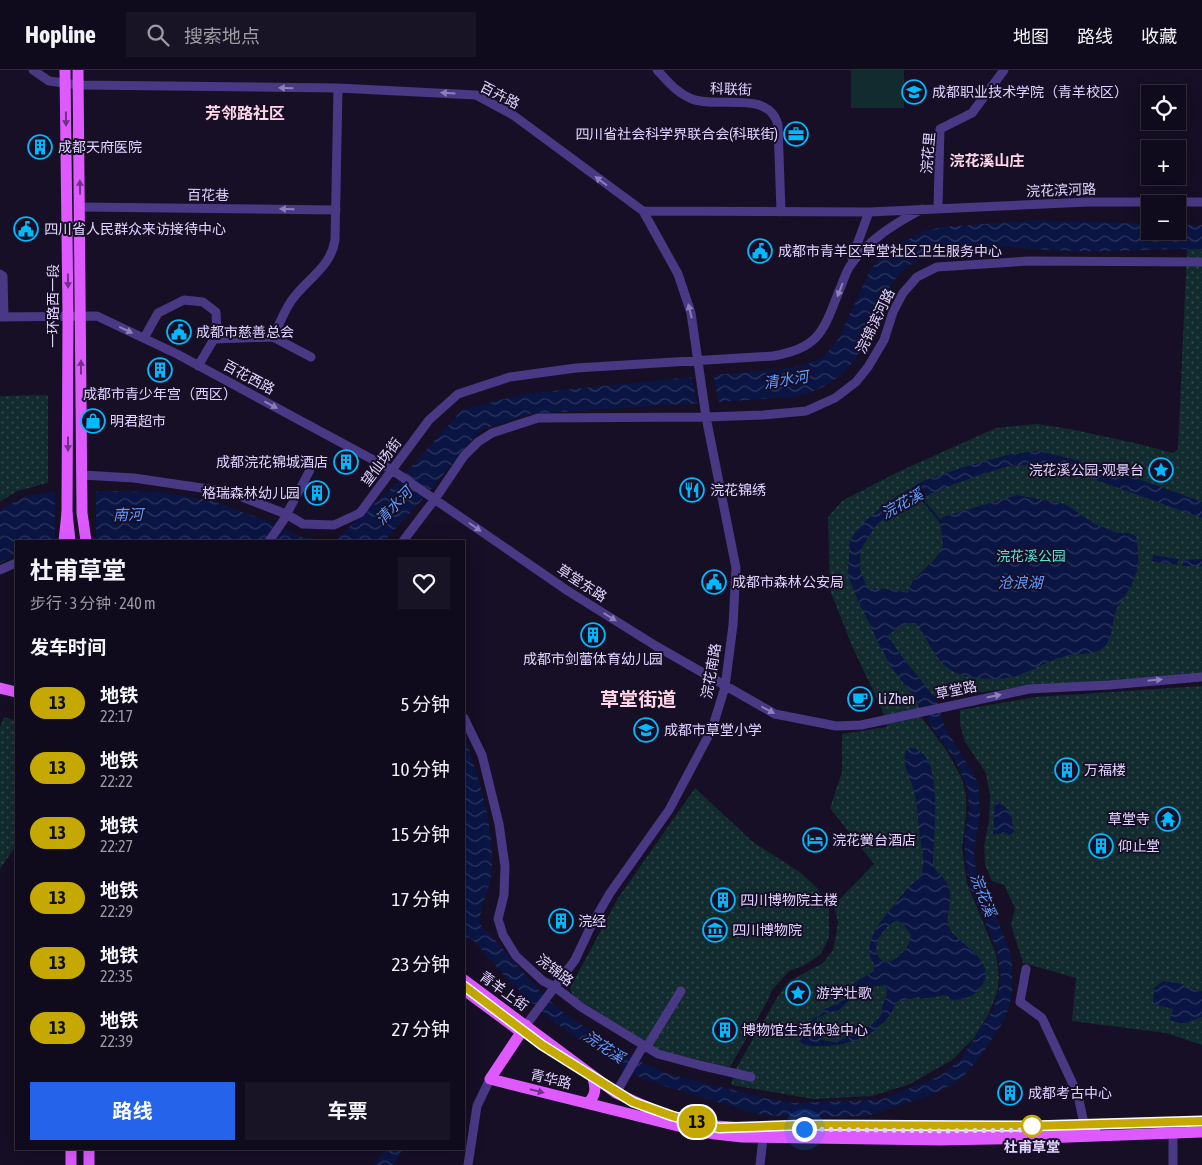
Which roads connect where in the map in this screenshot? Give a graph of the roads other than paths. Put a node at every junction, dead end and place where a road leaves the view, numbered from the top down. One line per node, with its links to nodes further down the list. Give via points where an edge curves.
1 (33, 70): 6 (street, 百卉路, via 49,81)
2 (65, 70): 6 (main road, 一环路西一段)
3 (78, 70): 7 (main road, 一环路西一段)
4 (657, 70): 15 (street, 科联街, via 672,87 694,100 756,104 765,107 776,118)
5 (1004, 70): 11 (street, 浣花里, via 972,113 940,129)
6 (65, 84): 7 (street, 百卉路); 20 (main road, 一环路西一段, one-way to 20)
7 (78, 84): 8 (street, 百卉路, one-way to 7); 10 (main road, 一环路西一段, one-way to 7)
8 (338, 88): 13 (street); 14 (street, 百卉路, one-way to 8, via 513,115 476,95)
9 (1202, 202): 11 (street, 浣花滨河路)
10 (80, 207): 13 (street, 百花巷, one-way to 10); 21 (main road, 一环路西一段)
11 (938, 207): 12 (street, 浣花滨河路)
12 (922, 209): 16 (street, 浣花滨河路); 18 (street, 浣花滨河路, via 880,235 861,251)
13 (336, 210): 23 (street, via 333,252 316,275 293,297)
14 (643, 212): 15 (street, 浣花滨河路); 27 (street, 百卉路, one-way to 14, via 691,313 678,274)
15 (781, 212): 16 (street, 浣花滨河路)
16 (869, 212): 18 (street, 浣花滨河路)
17 (1202, 262): 29 (street, 浣锦滨河路, via 1028,261 937,267 917,277 903,293 884,340 868,367 856,382 835,398 806,411)
18 (848, 269): 27 (street, 浣花滨河路, one-way to 27, via 827,322 817,338 807,346 773,356)
19 (0, 274): 22 (street)
20 (68, 316): 21 (street, 百花西路); 22 (street, 百花西路); 34 (main road, 一环路西一段, one-way to 34)
21 (81, 316): 24 (street, 百花西路, one-way to 24, via 97,316); 32 (main road, 一环路西一段, one-way to 21)
22 (2, 317)
23 (273, 337): 25 (street); 26 (street)
24 (144, 338): 25 (street, via 158,313 184,300 203,302 216,312 217,334); 28 (street, 百花西路)
25 (214, 339): 28 (street)
26 (311, 357)
27 (697, 360): 29 (street, 浣花南路); 31 (street, 望仙场街, via 576,368 510,377 458,394 429,420)
28 (198, 366): 31 (street, 百花西路, one-way to 31)
29 (706, 417): 33 (street, 浣锦滨河路, via 538,418 492,433 478,442); 48 (street, 浣花南路, via 736,568)
30 (310, 470): 36 (street)
31 (396, 473): 33 (street, 百花西路); 36 (street, 望仙场街, via 360,514 334,526 303,524)
32 (82, 480): 35 (main road, 一环路西一段); 36 (street, 望仙场街, via 134,478 229,492)
33 (432, 497): 42 (street); 48 (street, 草堂东路, one-way to 48, via 568,591)
34 (67, 513): 37 (main road, 一环路西一段, bridge); 38 (main road, bridge)
35 (82, 513): 39 (main road); 40 (main road, 一环路西一段)
36 (285, 517): 41 (street)
37 (64, 540)
38 (70, 540)
39 (80, 540)
40 (86, 540)
41 (270, 540)
42 (404, 540)
43 (15, 563): 44 (street)
44 (0, 570)
45 (1202, 677): 48 (street, 草堂路, one-way to 45, via 775,714 836,726 869,724 1029,689)
46 (0, 682): 47 (main road)
47 (15, 685)
48 (725, 687): 54 (street, 浣花南路, via 712,728 669,810 610,893)
49 (0, 688): 50 (main road)
50 (15, 692)
51 (465, 720): 54 (street, 浣锦路, via 482,755 499,824 505,866 504,895 498,918 503,935 516,956 543,981)
52 (1026, 969): 65 (street, via 1020,1002 1042,1018 1078,1095)
53 (465, 981): 57 (main road, 青羊上街)
54 (556, 987): 57 (street, 浣花南路); 58 (street, 浣锦路, via 581,1007)
55 (465, 991): 57 (main road, 青羊上街)
56 (681, 991): 58 (street)
57 (523, 1029): 60 (main road, 青华路); 61 (main road)
58 (645, 1047): 59 (street, 浣锦路, via 658,1054); 62 (street)
59 (751, 1077)
60 (593, 1078): 62 (main road, 青华路); 63 (main road, via 595,1092)
61 (490, 1079): 63 (main road, 青华路, one-way to 63); 73 (street, via 478,1106)
62 (616, 1093): 65 (main road, 青华路, via 668,1117 738,1128)
63 (588, 1103): 68 (main road, 青华路, via 715,1134)
64 (1202, 1124): 65 (main road, 青华路)
65 (1085, 1129)
66 (1202, 1132): 67 (main road, 青华路)
67 (1173, 1133): 68 (main road, 青华路, via 940,1140); 75 (street)
68 (763, 1138): 74 (street)
69 (71, 1150): 71 (main road)
70 (89, 1150): 72 (main road)
71 (71, 1165)
72 (89, 1165)
73 (468, 1165)
74 (760, 1165)
75 (1173, 1165)

